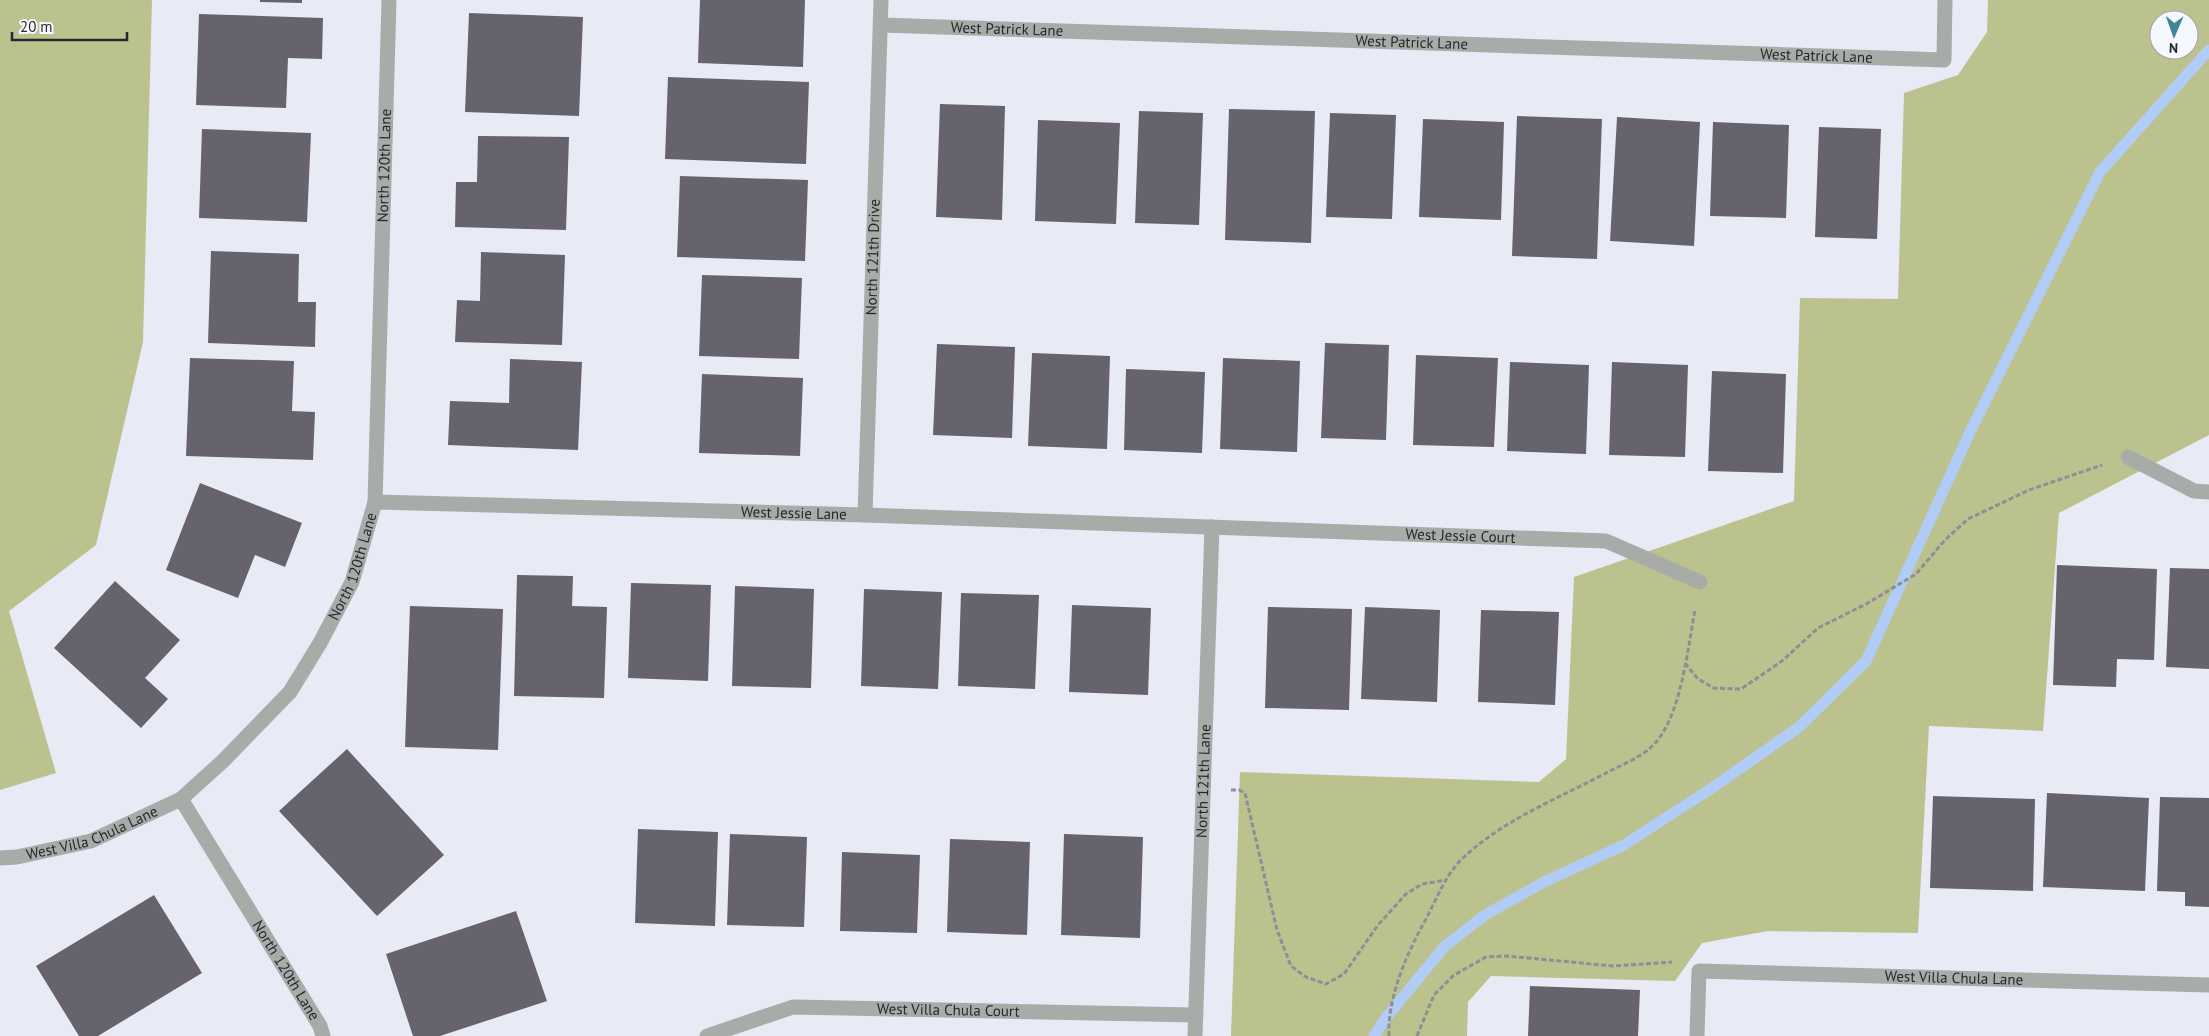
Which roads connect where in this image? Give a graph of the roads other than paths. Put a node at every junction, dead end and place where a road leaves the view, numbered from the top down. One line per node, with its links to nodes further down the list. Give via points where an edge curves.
1 (389, 0): 7 (street, North 120th Lane)
2 (881, 0): 4 (street, North 121th Drive)
3 (1946, 0): 4 (street, West Patrick Lane, via 1944,60)
4 (881, 25): 8 (street, North 121th Drive)
5 (2128, 457): 6 (street, via 2194,491)
6 (2209, 492)
7 (375, 502): 8 (street, West Jessie Lane); 11 (street, North 120th Lane, via 352,582 290,692 223,761)
8 (865, 515): 9 (street, West Jessie Lane)
9 (1212, 527): 10 (street, West Jessie Court, via 1606,541); 14 (street, North 121th Lane)
10 (1700, 582)
11 (180, 799): 12 (street, West Villa Chula Lane, via 91,841); 15 (street, North 120th Lane, via 286,967)
12 (0, 858)
13 (2209, 985): 18 (street, West Villa Chula Lane, via 1699,972)
14 (1196, 1014): 16 (street, West Villa Chula Court, via 793,1008); 17 (street, North 121th Lane)
15 (323, 1036)
16 (707, 1036)
17 (1195, 1036)
18 (1697, 1036)

